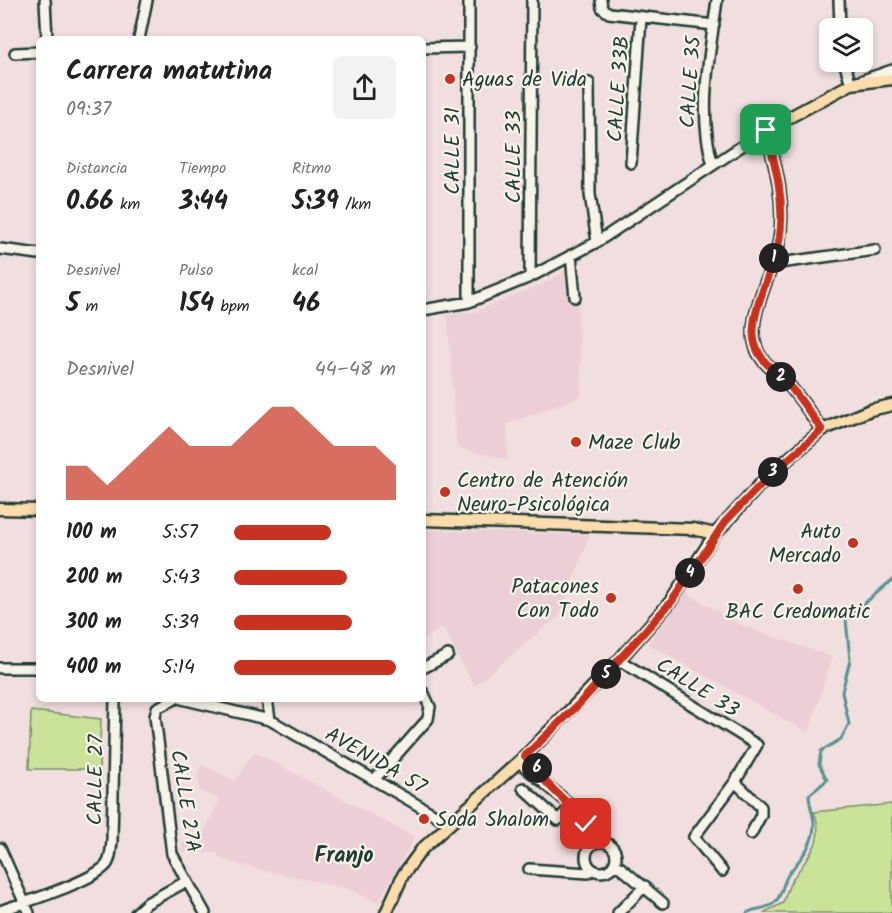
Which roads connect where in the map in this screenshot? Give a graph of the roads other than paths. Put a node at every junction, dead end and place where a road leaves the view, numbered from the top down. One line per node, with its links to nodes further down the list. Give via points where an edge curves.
1 (45, 0): 11 (street)
2 (147, 0): 12 (street)
3 (469, 0): 13 (street, CALLE 31)
4 (532, 0): 31 (street, CALLE 33)
5 (717, 0): 10 (street, CALLE 35)
6 (839, 0): 9 (street)
7 (602, 4): 8 (street, via 609,13)
8 (641, 18): 10 (street); 23 (street, CALLE 33B)
9 (840, 18)
10 (714, 26): 24 (street, CALLE 35, via 705,105 706,141)
11 (47, 36)
12 (140, 36)
13 (470, 47): 14 (street); 33 (street, CALLE 31)
14 (426, 48)
15 (36, 52): 16 (street)
16 (15, 53)
17 (892, 70): 21 (street)
18 (847, 72): 21 (street)
19 (892, 79): 21 (main road)
20 (589, 83): 25 (street, via 590,194)
21 (851, 84): 22 (main road)
22 (766, 130): 24 (street); 30 (main road, via 782,218)
23 (631, 163)
24 (712, 165): 25 (street)
25 (597, 242): 29 (street)
26 (0, 249): 28 (street)
27 (875, 250): 30 (street)
28 (36, 254)
29 (571, 255): 31 (street); 32 (street)
30 (772, 264): 36 (main road, via 755,321 754,343 770,369 783,378)
31 (530, 277): 33 (street)
32 (575, 297)
33 (469, 302): 34 (street)
34 (426, 309)
35 (892, 405): 36 (main road)
36 (822, 430): 41 (main road, via 768,477)
37 (0, 509): 38 (main road)
38 (36, 510)
39 (426, 520): 40 (main road)
40 (693, 529): 41 (main road); 42 (main road)
41 (715, 534): 42 (main road)
42 (702, 555): 44 (main road, via 672,601)
43 (448, 655): 45 (street)
44 (620, 660): 54 (main road); 56 (street, CALLE 33, via 757,745)
45 (426, 666)
46 (0, 668): 47 (street)
47 (36, 668)
48 (426, 698): 55 (street, via 430,707 428,719)
49 (115, 702): 69 (street, CALLE 27, via 112,841 108,862 85,879)
50 (169, 702): 67 (street, CALLE 27A, via 157,708 154,716 172,854)
51 (195, 702): 53 (street, AVENIDA 57)
52 (267, 702): 53 (street)
53 (270, 720): 55 (street, AVENIDA 57)
54 (522, 759): 58 (street, via 538,769 544,780); 59 (main road)
55 (374, 780): 59 (street, AVENIDA 57)
56 (735, 782): 60 (street, via 761,807); 66 (street, via 694,837)
57 (523, 788): 58 (street, via 558,820)
58 (572, 806): 61 (street)
59 (450, 823): 75 (main road, via 422,849 403,875)
60 (752, 834)
61 (596, 843): 63 (street, via 611,846 616,856); 65 (street, via 587,852)
62 (0, 848): 69 (street)
63 (613, 866): 65 (street, via 605,871); 68 (street)
64 (529, 869): 65 (street, via 588,873)
65 (592, 869)
66 (722, 871)
67 (187, 881): 73 (street); 74 (street, CALLE 27A)
68 (645, 886): 70 (street); 76 (street)
69 (24, 903): 71 (street); 72 (street)
70 (663, 903)
71 (0, 911)
72 (29, 913)
73 (136, 913)
74 (205, 913)
75 (386, 913)
76 (618, 913)

